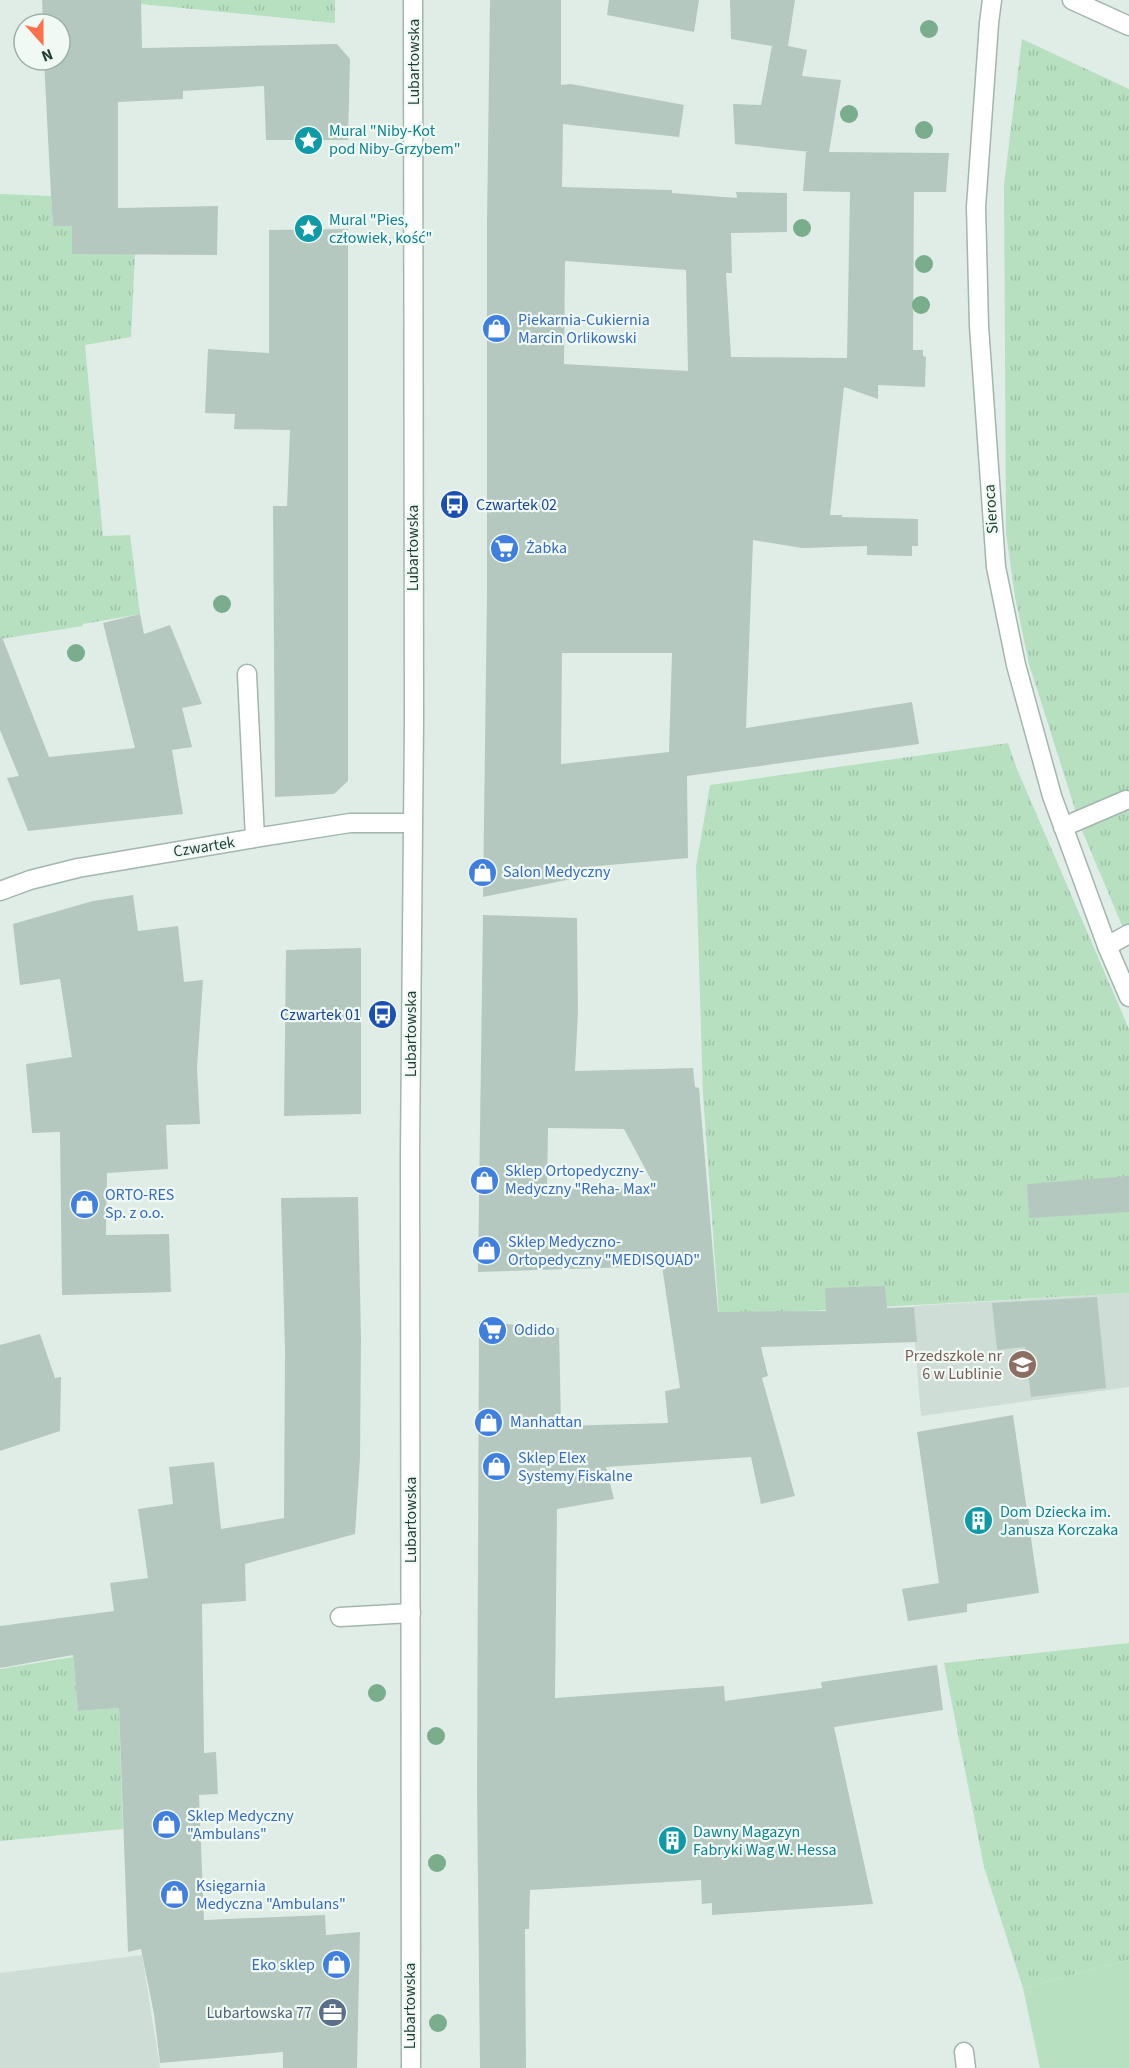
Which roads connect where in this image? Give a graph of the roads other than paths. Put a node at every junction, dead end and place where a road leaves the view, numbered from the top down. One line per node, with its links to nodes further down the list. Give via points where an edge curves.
1 (413, 0): 7 (street, Lubartowska)
2 (993, 0): 8 (street, Sieroca, via 976,202 990,506 996,567 1016,665)
3 (1072, 0): 4 (street)
4 (1129, 26)
5 (247, 674): 9 (street)
6 (1126, 800): 8 (street)
7 (412, 823): 9 (street, Czwartek, via 350,823); 14 (street, Lubartowska)
8 (1063, 827): 12 (street, Sieroca)
9 (255, 838): 10 (street, Czwartek, via 78,868)
10 (0, 891)
11 (1129, 934): 12 (street)
12 (1107, 946): 13 (street, Sieroca)
13 (1129, 997)
14 (411, 1613): 15 (street); 16 (street, Lubartowska)
15 (340, 1617)
16 (411, 2068)

